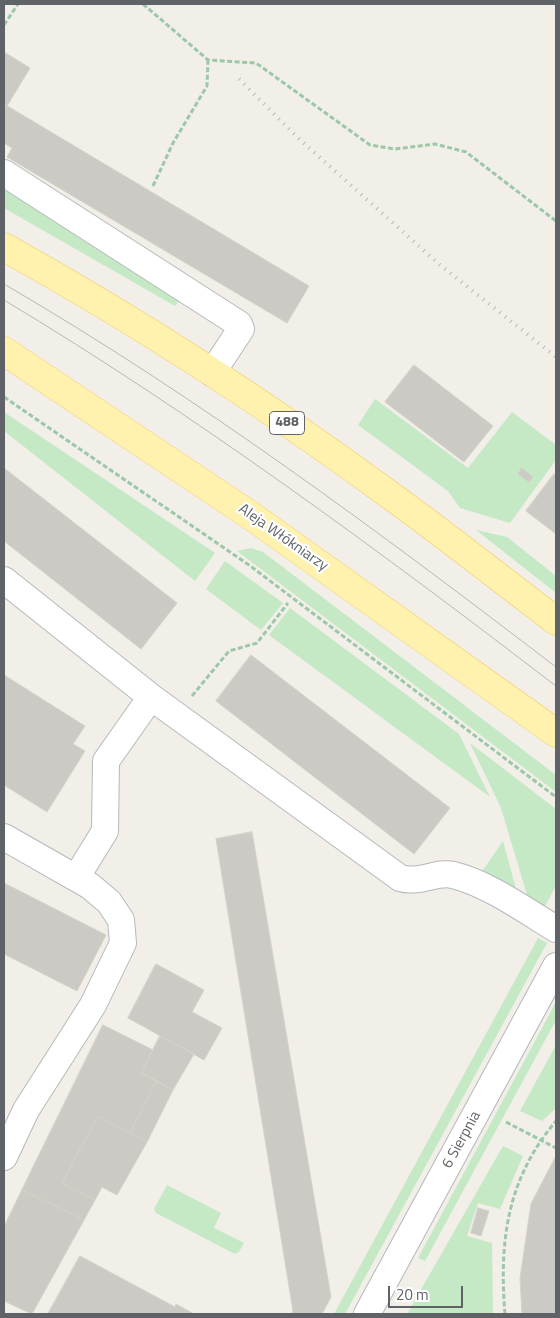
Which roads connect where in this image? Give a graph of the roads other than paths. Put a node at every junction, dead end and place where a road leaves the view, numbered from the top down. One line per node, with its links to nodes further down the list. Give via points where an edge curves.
1 (4, 173): 4 (street, via 238,324 241,328 237,338)
2 (4, 247): 4 (main road, 488)
3 (4, 351): 8 (main road, Aleja Włókniarzy, via 242,510)
4 (212, 373): 6 (main road, 488, via 395,498)
5 (4, 580): 7 (street)
6 (556, 621)
7 (151, 697): 10 (street, via 106,761 105,831); 11 (street, via 400,878 412,881 450,874 474,882)
8 (556, 733)
9 (4, 837): 10 (street)
10 (76, 878): 13 (street, via 109,902 121,920 122,943 93,1005 26,1110)
11 (556, 929)
12 (556, 968): 14 (street, 6 Sierpnia)
13 (4, 1157)
14 (367, 1314)

